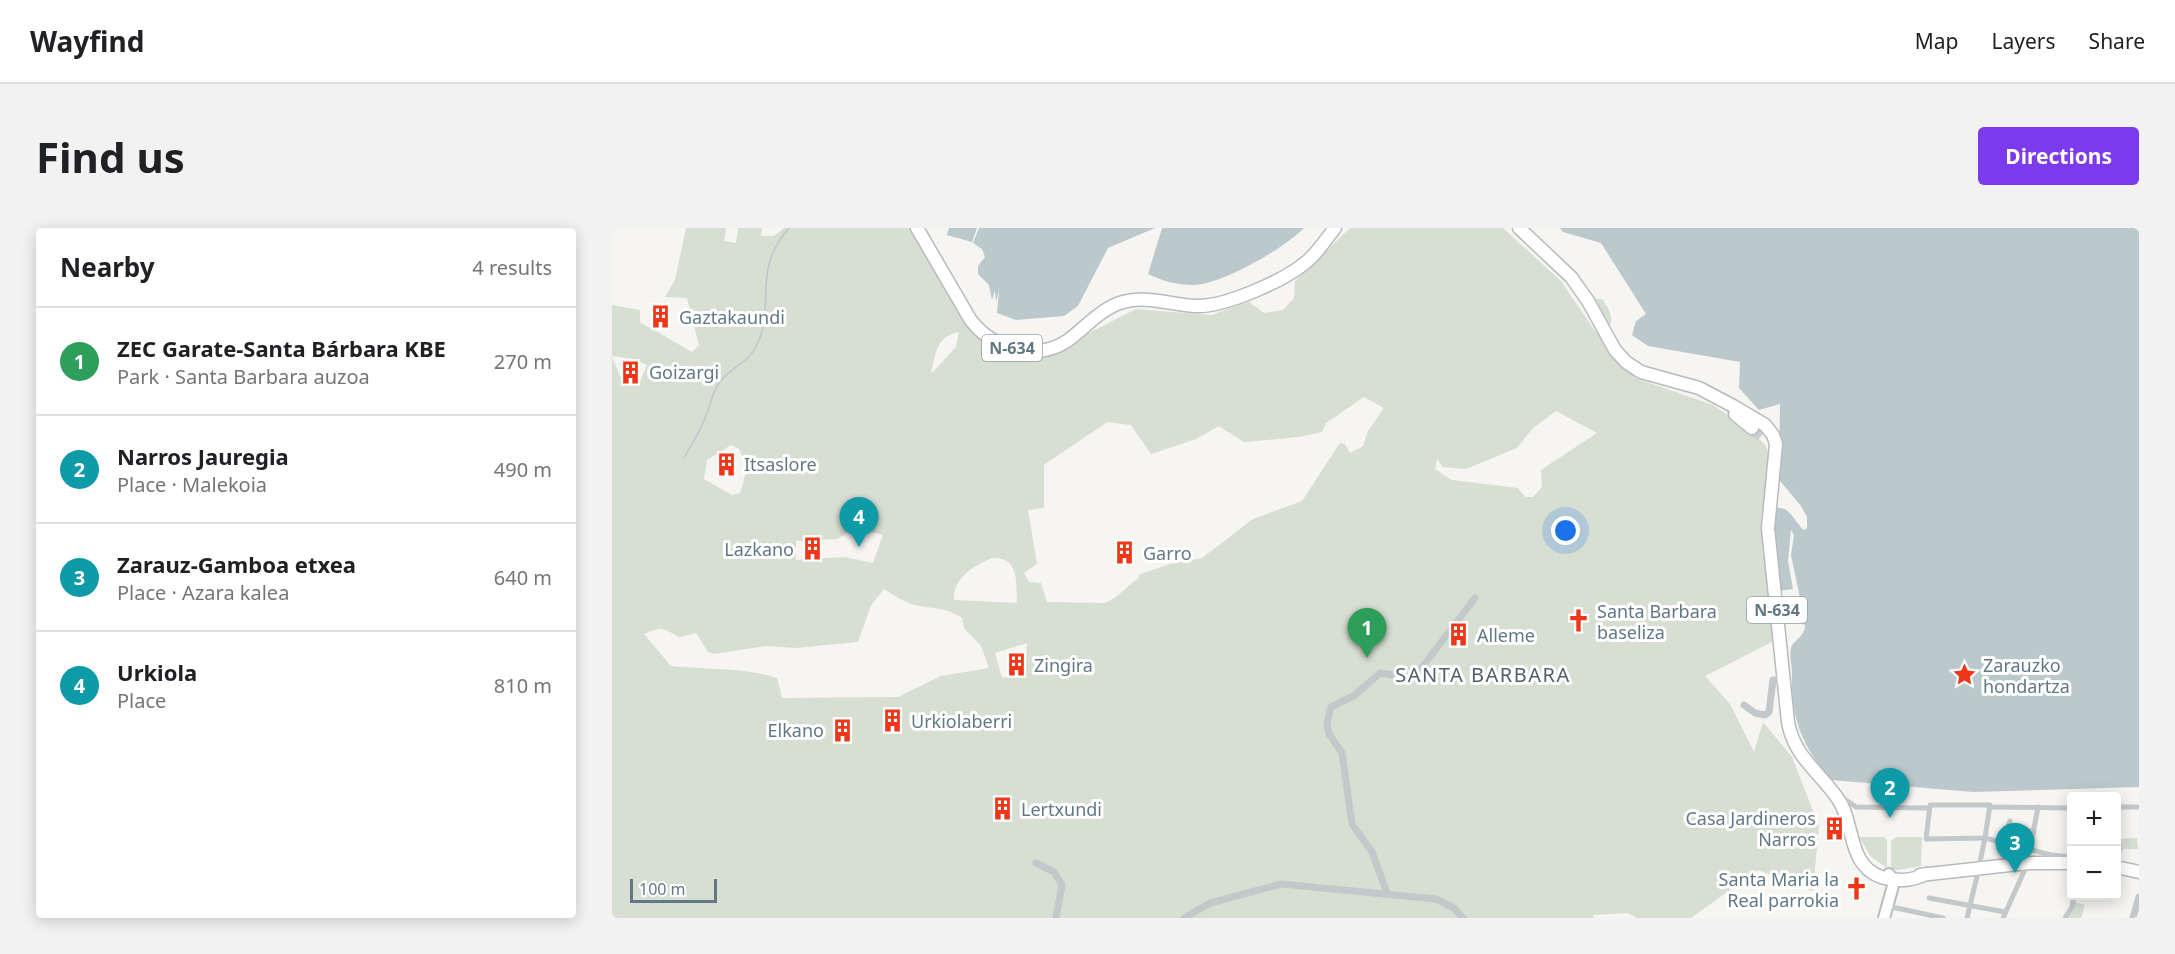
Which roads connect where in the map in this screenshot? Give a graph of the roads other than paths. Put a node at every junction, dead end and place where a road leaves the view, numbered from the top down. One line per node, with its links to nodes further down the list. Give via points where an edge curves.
1 (917, 228): 2 (highway, N-634, via 980,331 1010,348 1044,350 1067,340 1122,302 1143,300 1196,306 1229,300 1292,273 1308,261)
2 (1335, 228)
3 (1519, 228): 4 (highway, N-634, via 1571,277 1626,362 1641,372)
4 (1711, 395): 5 (highway, N-634); 7 (highway, N-634, via 1768,428 1776,444)
5 (1752, 428)
6 (1766, 439): 7 (highway, N-634)
7 (1774, 459): 9 (highway, N-634, via 1767,528)
8 (1475, 598): 31 (street, via 1420,670 1408,677 1380,673 1332,707 1327,723 1329,734 1342,753 1352,824 1372,852)
9 (1784, 680): 10 (street, via 1773,680 1769,712 1765,715); 30 (highway, N-634, via 1795,746 1842,805 1856,852 1864,865)
10 (1744, 705)
11 (1846, 800): 17 (street, via 1857,807)
12 (1989, 807): 13 (street); 19 (street); 19 (street, via 1930,805 1927,821 1926,839)
13 (2038, 807): 14 (street); 18 (street)
14 (2067, 807)
15 (2121, 807): 16 (street)
16 (2139, 807)
17 (1926, 808)
18 (2034, 832): 20 (street, via 2009,823); 21 (street)
19 (1985, 838): 20 (street); 23 (street)
20 (2004, 843): 21 (street)
21 (2030, 849): 22 (street)
22 (2067, 856)
23 (1980, 862)
24 (1036, 863): 37 (street, via 1054,872 1062,885)
25 (2067, 863): 30 (highway, via 2028,862 1919,876)
26 (2027, 865): 36 (street)
27 (2121, 868): 29 (highway)
28 (1977, 872): 35 (street)
29 (2139, 872)
30 (1889, 885): 40 (main road); 41 (street)
31 (1387, 893): 38 (street, via 1281,884 1210,903); 39 (street, via 1445,902)
32 (1929, 897): 35 (street)
33 (2139, 897): 44 (street)
34 (2073, 900): 43 (street)
35 (1971, 904): 36 (street); 42 (street)
36 (2004, 915)
37 (1056, 918)
38 (1184, 918)
39 (1463, 918)
40 (1884, 918)
41 (1943, 918)
42 (1967, 918)
43 (2066, 918)
44 (2133, 918)

